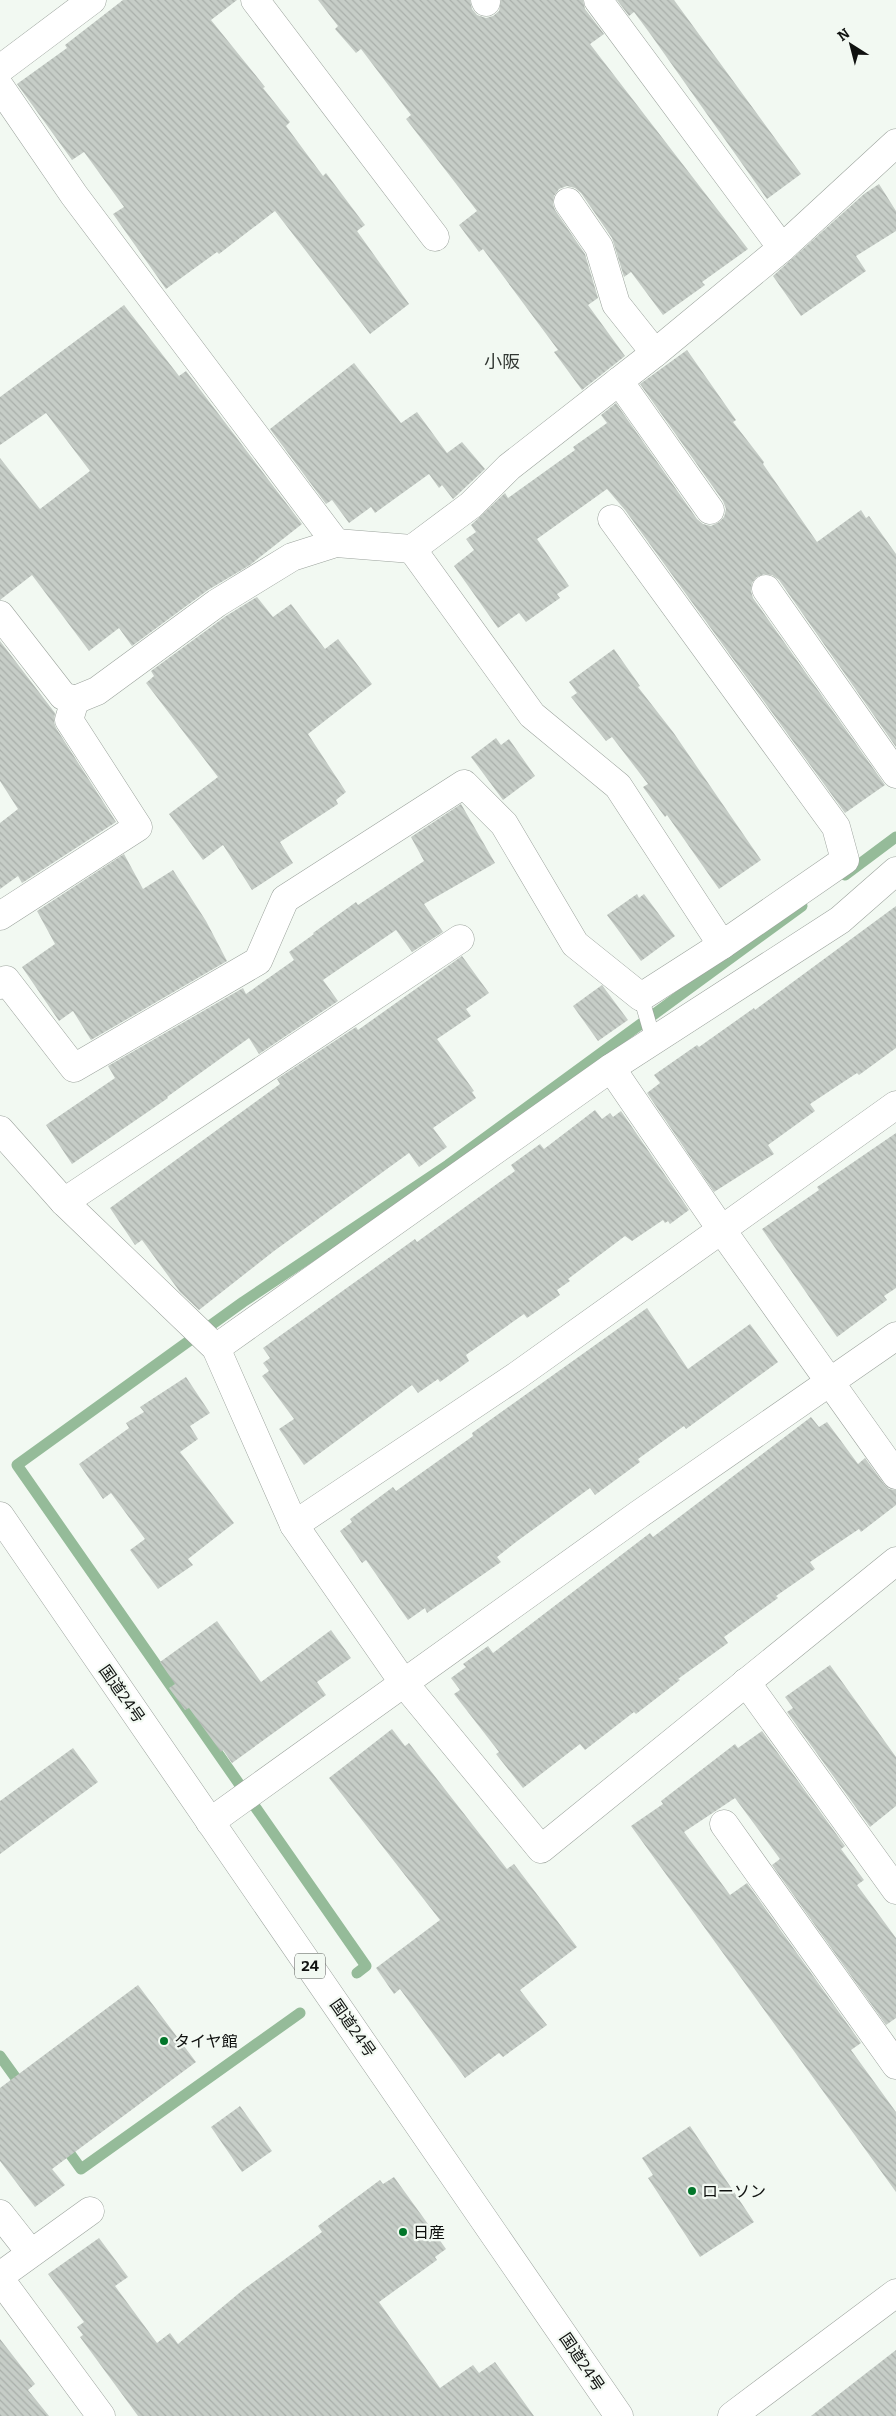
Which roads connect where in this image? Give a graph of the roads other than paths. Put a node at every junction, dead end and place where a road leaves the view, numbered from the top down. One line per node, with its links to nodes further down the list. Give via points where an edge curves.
1 (92, 0): 4 (main road)
2 (256, 0): 8 (main road)
3 (598, 0): 9 (main road)
4 (0, 69)
5 (0, 87): 14 (main road, via 74,195)
6 (896, 142): 9 (main road)
7 (568, 202): 10 (main road, via 599,247 616,304)
8 (435, 237)
9 (782, 248): 10 (main road)
10 (655, 353): 11 (main road)
11 (619, 381): 12 (main road); 15 (main road, via 509,467 471,506)
12 (710, 510)
13 (612, 519): 23 (main road, via 836,827 845,860)
14 (336, 543): 15 (main road); 18 (main road, via 292,557 217,603 98,691)
15 (412, 549): 23 (main road, via 532,715 618,786)
16 (766, 589): 19 (main road)
17 (0, 615): 18 (main road, via 64,696)
18 (76, 700): 21 (main road, via 69,720 138,827)
19 (896, 774)
20 (896, 871): 26 (main road, via 840,920)
21 (0, 916)
22 (460, 939): 30 (main road)
23 (722, 944): 25 (main road)
24 (0, 985): 25 (main road, via 6,980 74,1068 258,961 285,899 464,784 504,824 575,944)
25 (641, 997): 26 (lane)
26 (654, 1042): 27 (main road)
27 (611, 1068): 31 (main road); 33 (main road)
28 (896, 1105): 31 (main road)
29 (0, 1130): 30 (main road)
30 (64, 1202): 33 (main road)
31 (721, 1229): 34 (main road); 37 (main road, via 518,1375)
32 (896, 1336): 34 (main road)
33 (216, 1348): 37 (main road)
34 (830, 1382): 35 (main road); 39 (main road)
35 (896, 1475)
36 (1, 1520): 41 (main road, 国道24号 / 24)
37 (294, 1525): 39 (main road)
38 (896, 1560): 40 (main road)
39 (402, 1682): 40 (main road, via 541,1849); 41 (main road)
40 (746, 1682): 43 (main road)
41 (210, 1822): 51 (main road, 国道24号 / 24)
42 (724, 1824): 44 (main road)
43 (896, 1890)
44 (896, 2065)
45 (90, 2211): 47 (main road)
46 (0, 2214): 47 (main road)
47 (30, 2252): 48 (main road)
48 (0, 2277): 50 (main road)
49 (896, 2293): 52 (main road)
50 (101, 2416)
51 (619, 2416)
52 (732, 2416)

